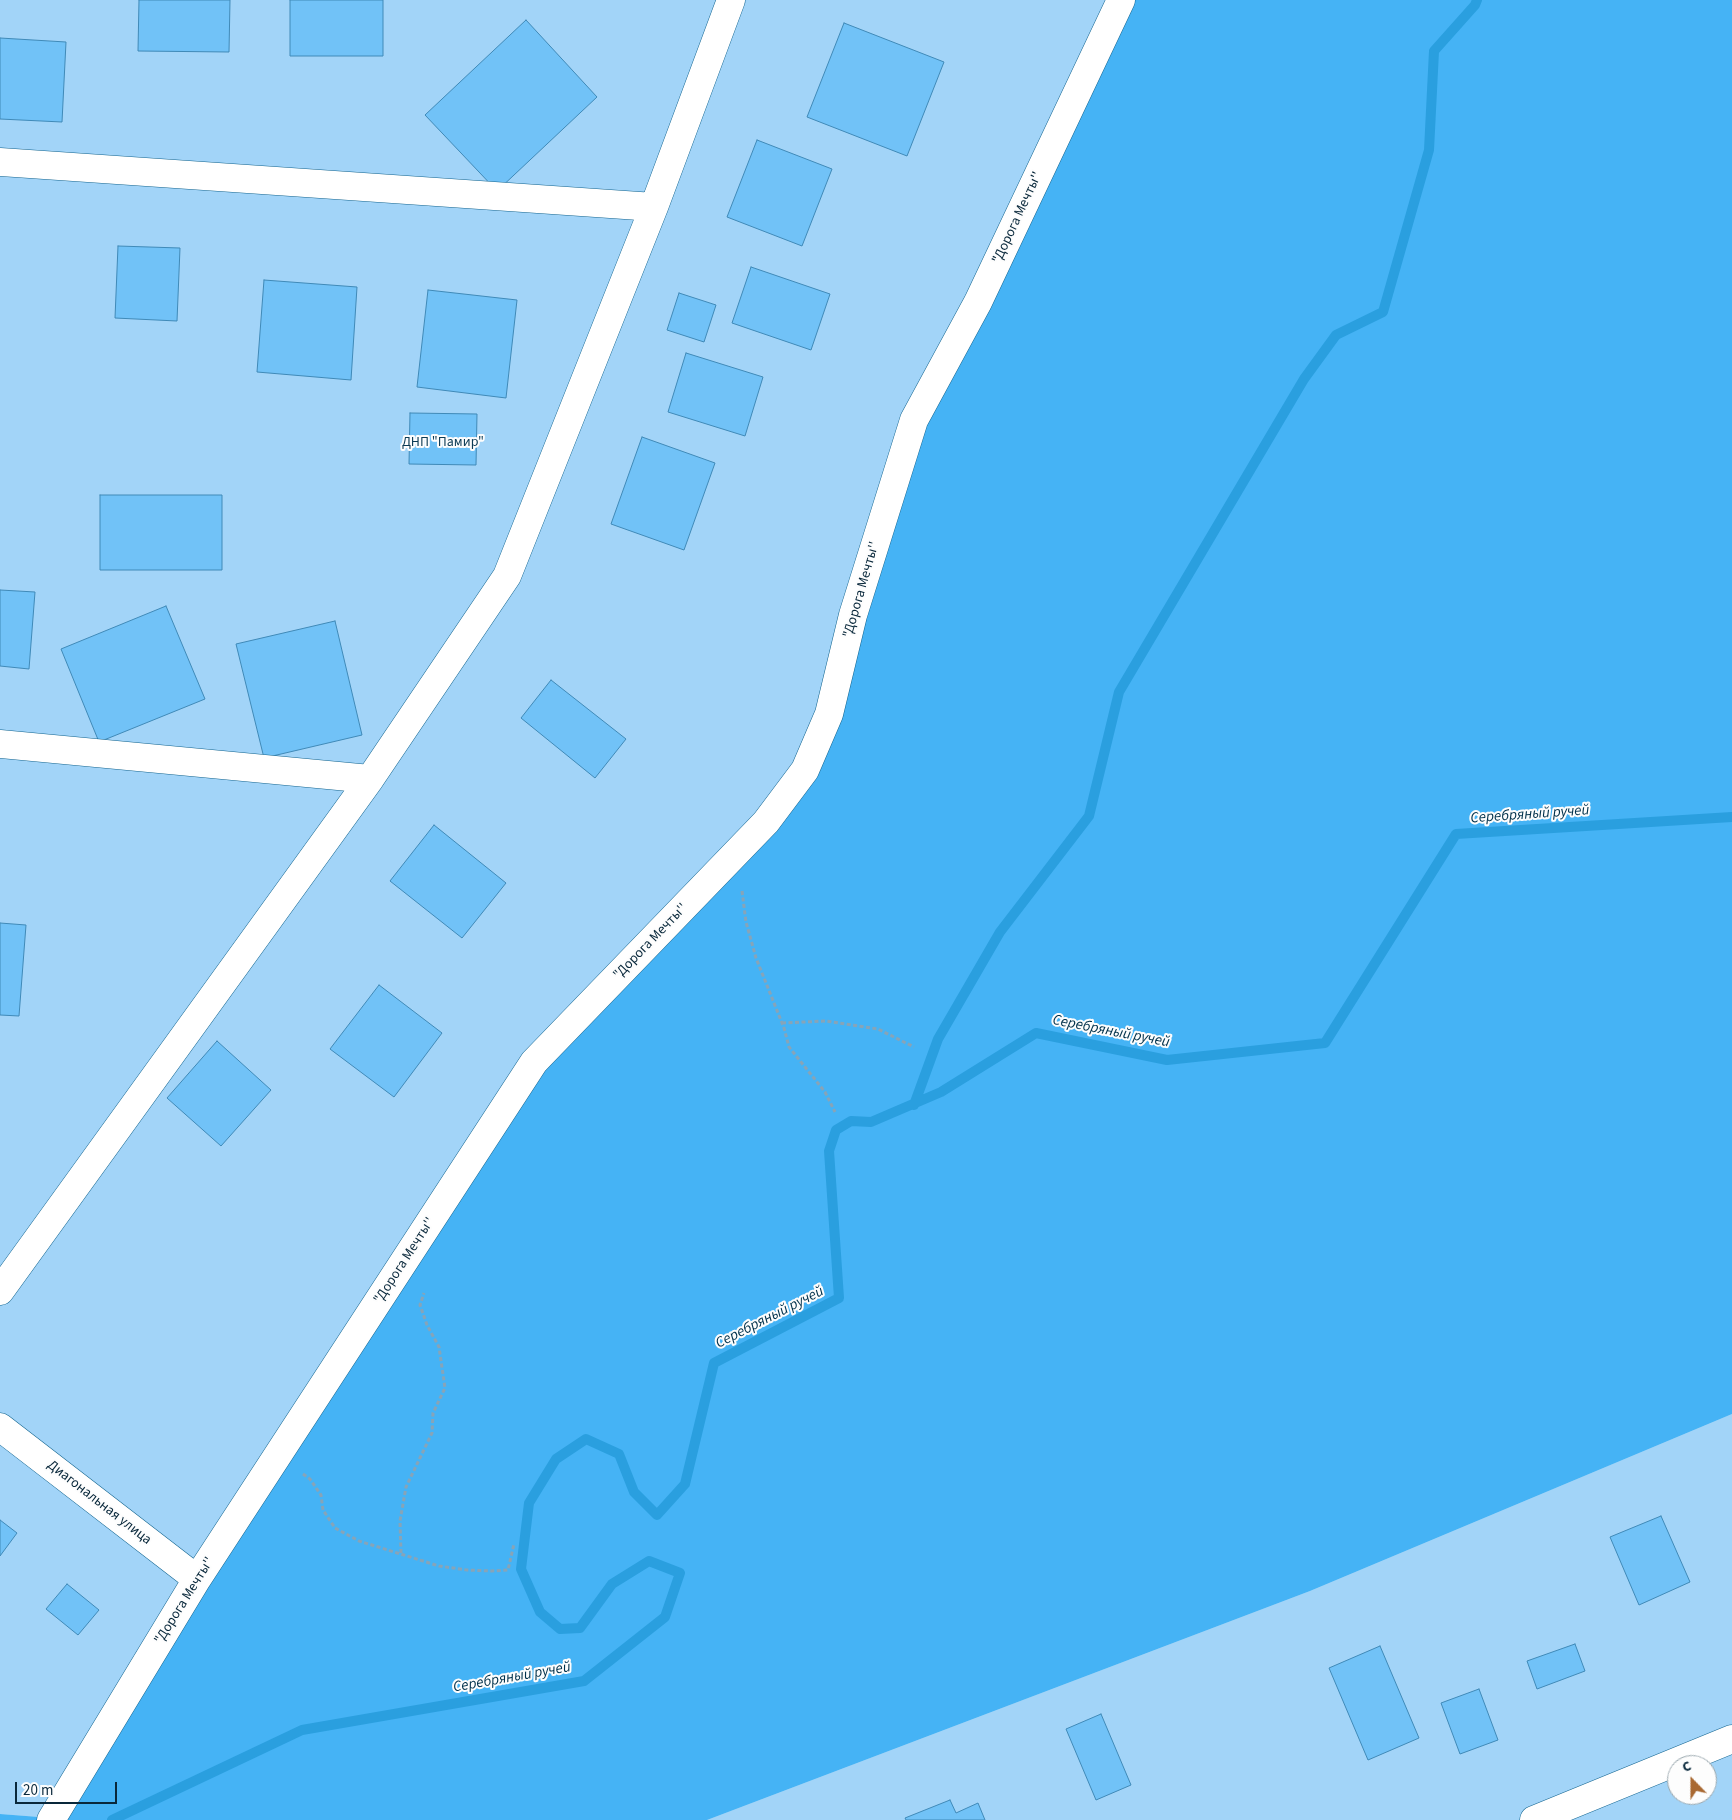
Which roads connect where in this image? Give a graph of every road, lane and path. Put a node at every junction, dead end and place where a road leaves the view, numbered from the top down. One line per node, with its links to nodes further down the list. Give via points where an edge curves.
1 (731, 0): 4 (street)
2 (1121, 0): 7 (street, "Дорога Мечты'', via 978,302 914,420 853,615 829,714 805,770 766,822)
3 (0, 162): 4 (street)
4 (654, 207): 6 (street, via 507,576)
5 (0, 744): 6 (street)
6 (370, 779): 12 (street)
7 (731, 859): 8 (path, via 738,870 746,922 756,958); 14 (street, "Дорога Мечты'', via 534,1062)
8 (782, 1023): 9 (path, via 826,1021 878,1029); 10 (path, via 789,1047 824,1092)
9 (914, 1047)
10 (835, 1112)
11 (425, 1290): 16 (path, via 420,1305 439,1348 445,1388 433,1413 432,1433 406,1487 400,1521)
12 (0, 1291)
13 (0, 1427): 17 (street, Диагональная улица)
14 (271, 1466): 16 (path, via 300,1472 310,1479 321,1495 322,1510 335,1528 359,1541); 17 (street, "Дорога Мечты'')
15 (514, 1544): 16 (path, via 508,1570 439,1566)
16 (401, 1553)
17 (197, 1579): 19 (street, "Дорога Мечты'')
18 (1732, 1739): 20 (street)
19 (51, 1820)
20 (1534, 1820)

